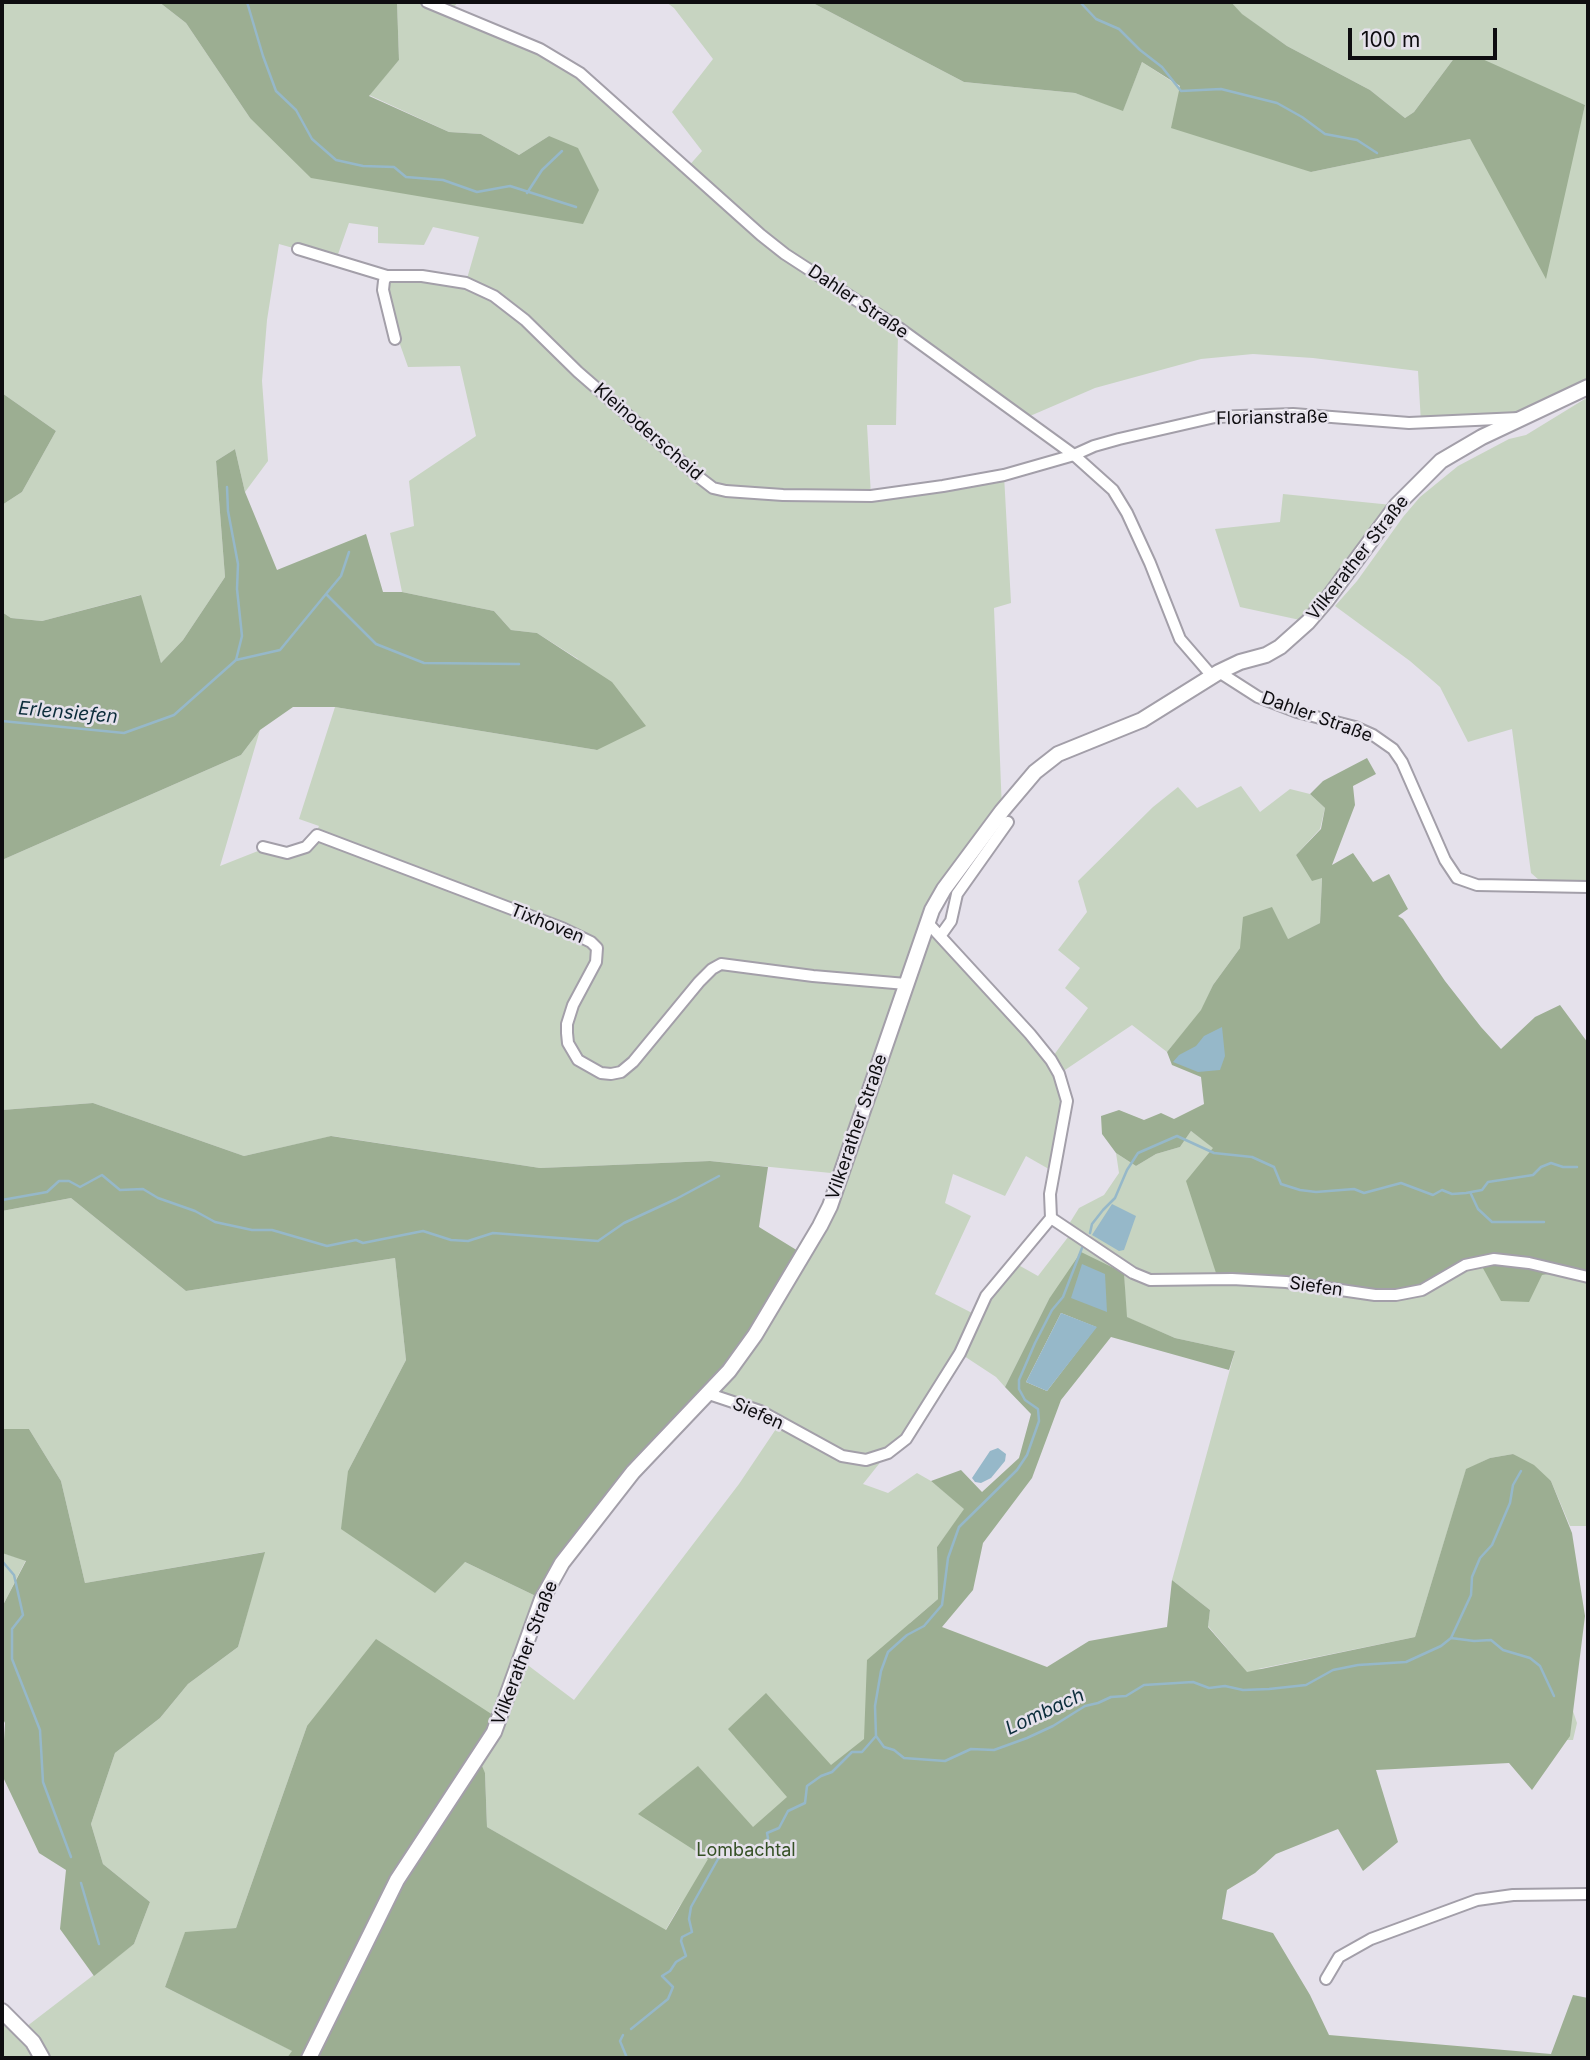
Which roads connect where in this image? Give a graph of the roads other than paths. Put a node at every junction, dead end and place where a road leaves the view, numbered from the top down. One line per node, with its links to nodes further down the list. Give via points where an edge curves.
1 (427, 2): 7 (street, Dahler Straße, via 540,49 580,73 785,254 899,328)
2 (298, 249): 3 (street, Kleinoderscheid)
3 (387, 276): 4 (street, via 383,290); 8 (street, Kleinoderscheid, via 466,283 494,296 713,488 871,496)
4 (395, 339)
5 (1588, 387): 6 (street, Vilkerather Straße)
6 (1525, 417): 7 (street, Florianstraße, via 1409,423 1293,414 1215,417 1119,439); 9 (street, Vilkerather Straße, via 1461,447 1418,482 1326,601 1280,647)
7 (1074, 456): 8 (street, Florianstraße); 9 (street, Dahler Straße, via 1113,490 1128,513 1180,639)
8 (943, 486)
9 (1216, 674): 12 (street, Dahler Straße, via 1279,706 1364,731 1392,749 1457,878 1477,886); 13 (street, Vilkerather Straße, via 1142,720 1070,748 1041,766 972,850)
10 (1007, 828): 14 (street, via 957,894 951,921)
11 (263, 847): 15 (street, Tixhoven, via 288,853 306,847 317,835 591,942 597,948 596,962 573,1005 567,1033 578,1060 601,1073 621,1072 633,1062 699,982 721,964)
12 (1588, 887)
13 (927, 922): 14 (street); 15 (street, Vilkerather Straße)
14 (941, 935): 16 (street, via 1041,1046 1059,1074 1067,1101 1050,1194)
15 (906, 985): 18 (street, Vilkerather Straße, via 830,1206 742,1354)
16 (1051, 1218): 17 (street, Siefen, via 1150,1280 1286,1282 1396,1295 1422,1290 1465,1265 1494,1259); 18 (street, Siefen, via 986,1296 960,1353 906,1439 888,1453 866,1460 842,1456 760,1411)
17 (1588, 1278)
18 (709, 1394): 23 (street, Vilkerather Straße, via 633,1472 562,1563 542,1599 494,1732 397,1880)
19 (1588, 1894): 20 (street, via 1477,1900 1371,1939 1339,1957)
20 (1326, 1979)
21 (2, 2011): 22 (street)
22 (42, 2058)
23 (309, 2058)

